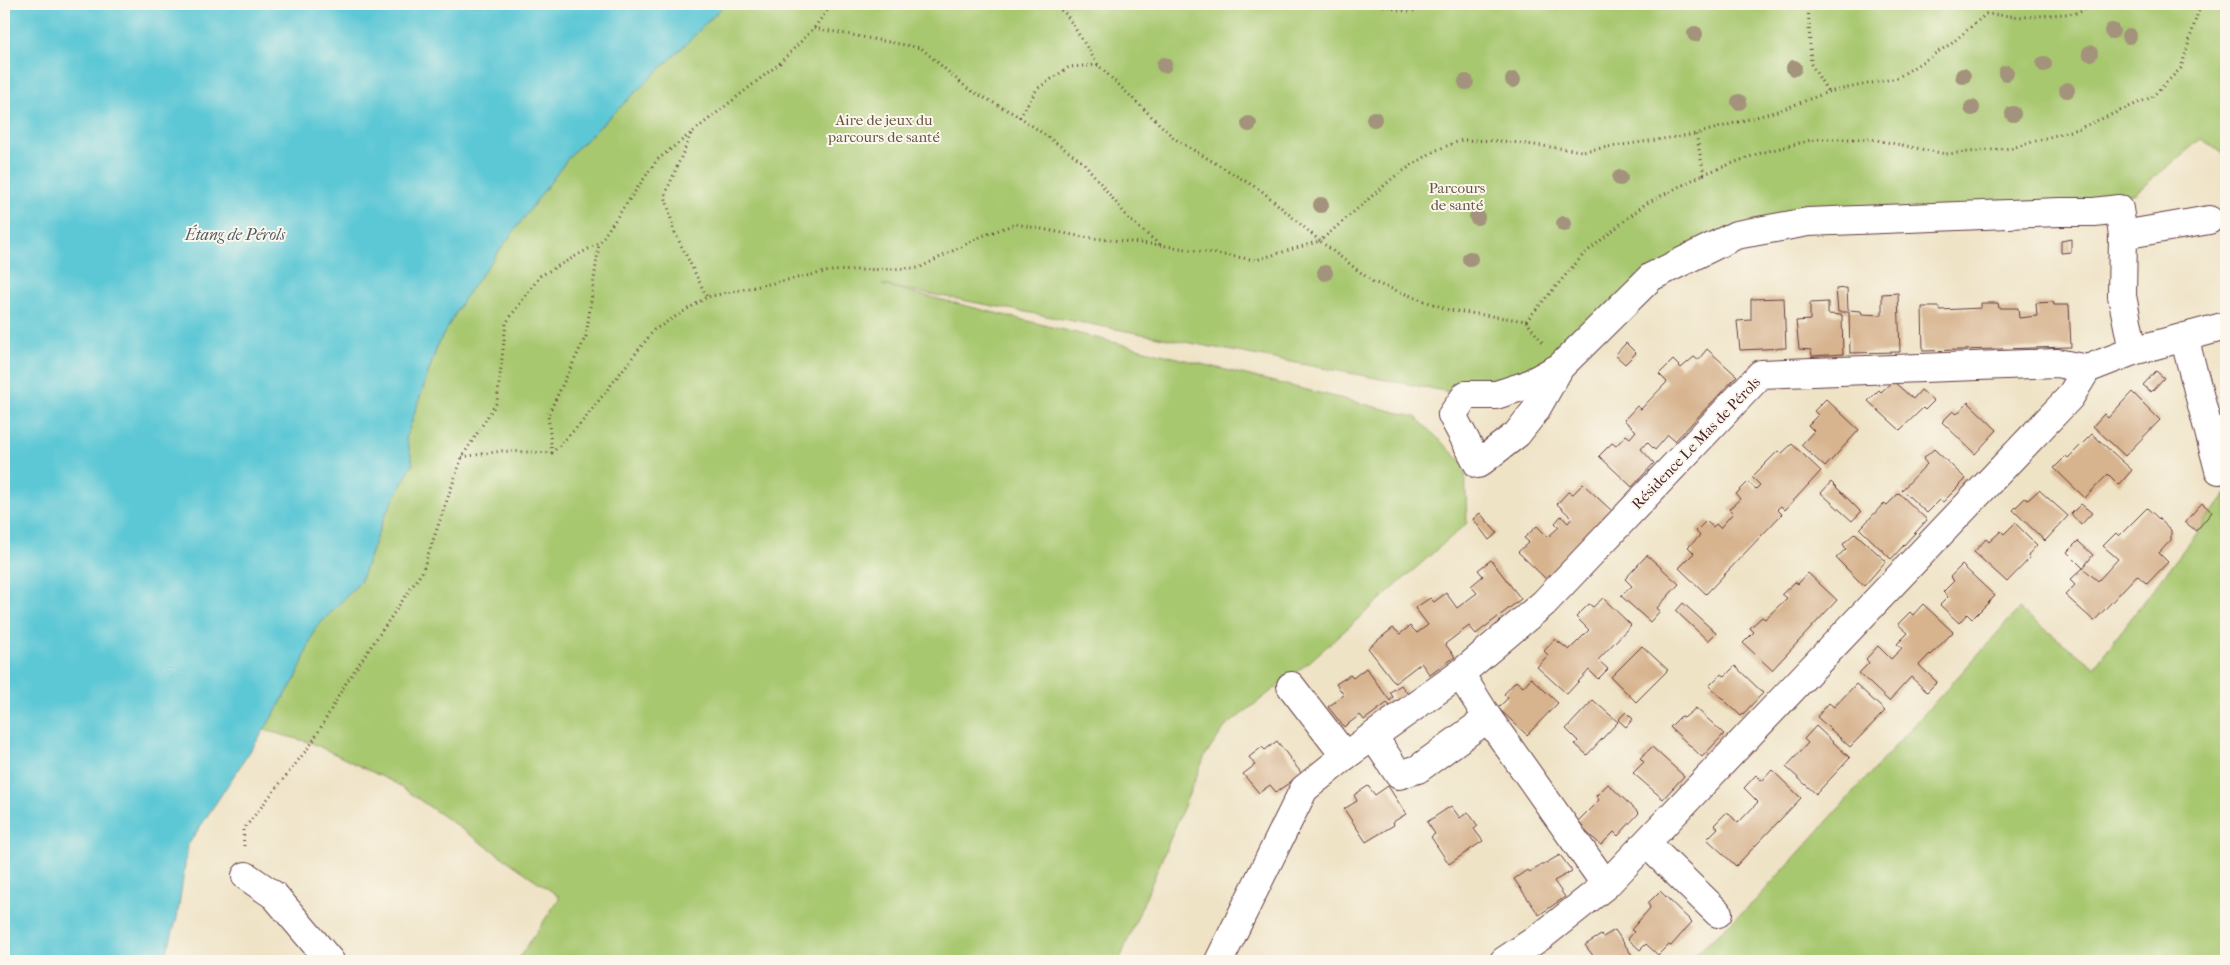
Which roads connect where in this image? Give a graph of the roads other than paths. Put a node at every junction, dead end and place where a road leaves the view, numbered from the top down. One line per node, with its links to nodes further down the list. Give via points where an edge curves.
1 (2209, 220): 2 (street)
2 (2123, 235): 5 (street, via 2122,296); 6 (street, via 2118,209 1808,222 1736,235 1651,277)
3 (2226, 326): 4 (street)
4 (2184, 337): 5 (street); 8 (street)
5 (2134, 351): 7 (street)
6 (1560, 366)
7 (2087, 369): 9 (street, Résidence Le Mas de Pérols, via 2057,363 1761,374 1544,603); 14 (street, via 2070,396)
8 (2218, 470)
9 (1460, 674): 11 (street); 12 (street, Résidence Le Mas de Pérols)
10 (1291, 686): 13 (street)
11 (1488, 718): 12 (street, via 1418,769 1399,775); 16 (street)
12 (1373, 736): 13 (street, Résidence Le Mas de Pérols)
13 (1345, 756): 19 (street, Résidence Le Mas de Pérols, via 1304,789)
14 (1647, 844): 16 (street); 17 (street)
15 (246, 876): 18 (street, via 275,896)
16 (1606, 885): 20 (street)
17 (1718, 913)
18 (330, 961)
19 (1219, 961)
20 (1504, 961)

